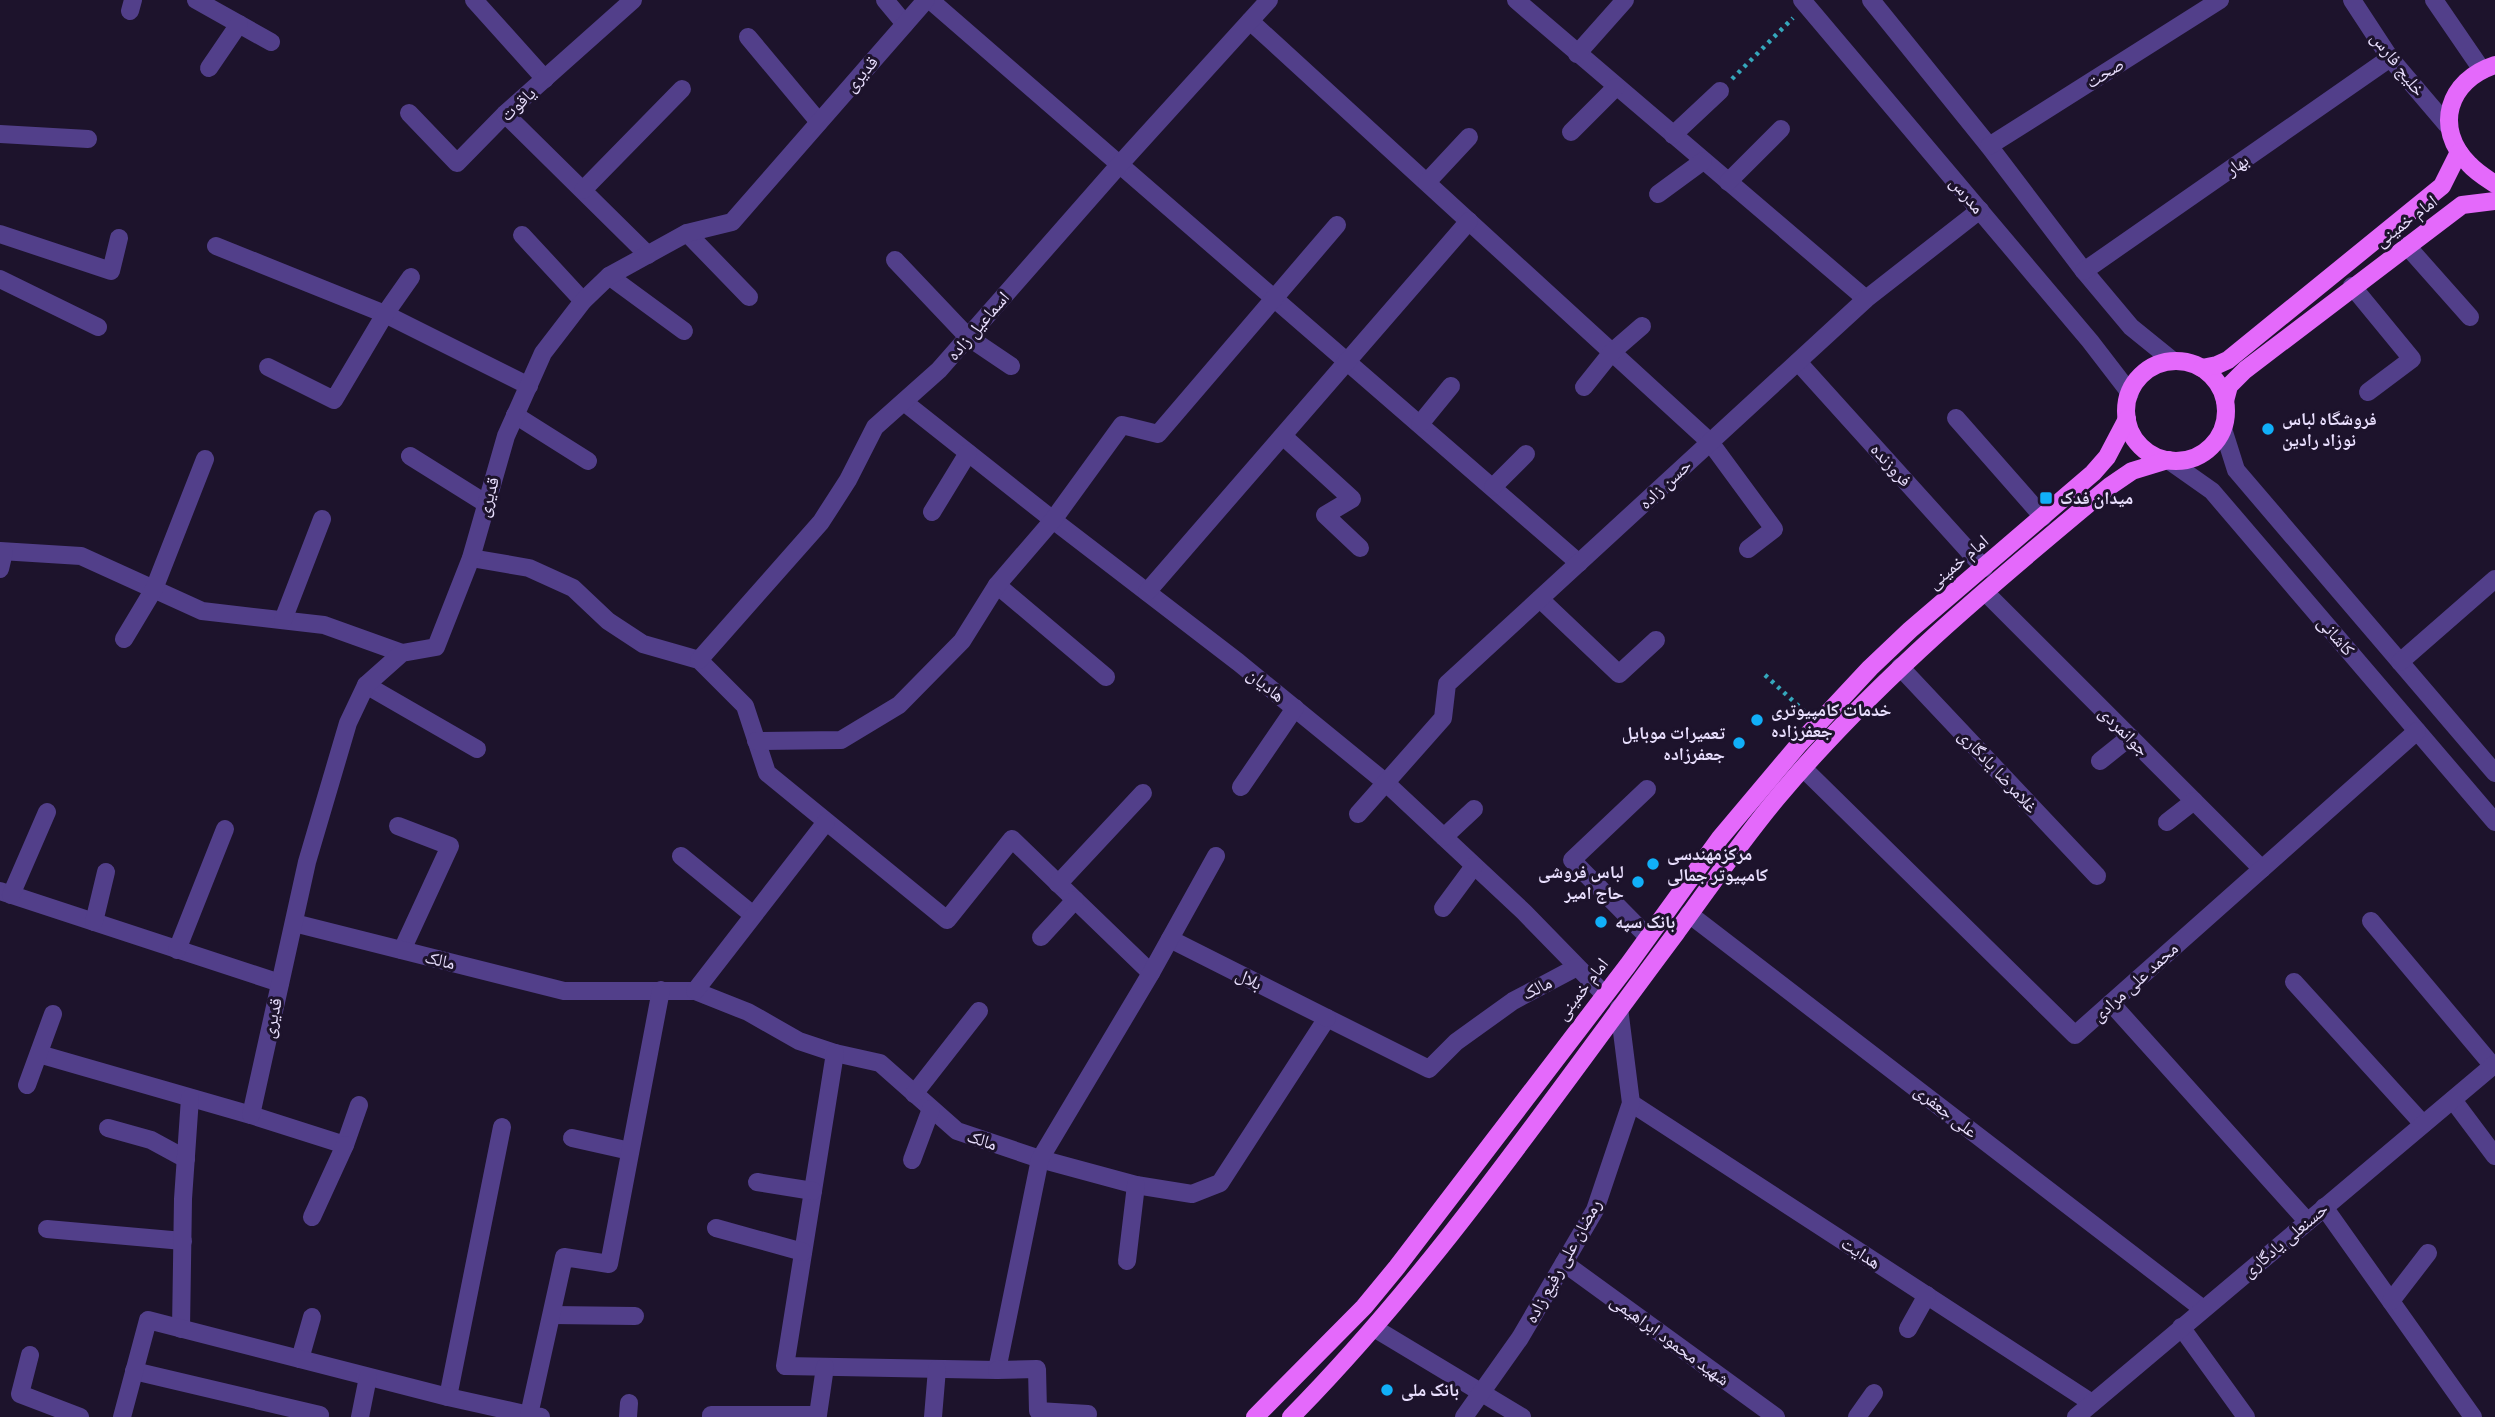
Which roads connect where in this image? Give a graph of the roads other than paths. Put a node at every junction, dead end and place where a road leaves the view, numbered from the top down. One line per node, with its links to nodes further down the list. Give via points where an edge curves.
1 (196, 0): 15 (street)
2 (474, 0): 23 (street)
3 (633, 0): 23 (street, یاقوت)
4 (885, 0): 16 (street)
5 (928, 0): 16 (street, قدیری); 40 (street)
6 (1269, 0): 14 (street, اسماعیل زاده)
7 (1516, 0): 19 (street)
8 (1625, 0): 19 (street)
9 (1871, 0): 37 (street)
10 (2220, 0): 37 (street, صحت)
11 (2352, 0): 20 (street, خلیج فارس)
12 (2434, 0): 22 (street)
13 (1804, 3): 47 (street, مدرس)
14 (1250, 21): 40 (street, اسماعیل زاده); 41 (street)
15 (239, 24): 18 (street); 21 (street)
16 (905, 24): 29 (street, قدیری)
17 (748, 37): 29 (street)
18 (271, 42)
19 (1577, 54): 24 (street)
20 (2390, 58): 30 (street, خلیج فارس); 58 (street, بهار)
21 (209, 68)
22 (2488, 68): 30 (main road, via 2455,94)
23 (545, 79): 28 (street, یاقوت)
24 (1616, 87): 32 (street); 34 (street)
25 (682, 89): 44 (street)
26 (1720, 91): 34 (street)
27 (409, 113): 28 (street, یاقوت, via 457,163)
28 (505, 114): 44 (street)
29 (819, 122): 50 (street, قدیری, via 732,222)
30 (2447, 125): 38 (main road)
31 (1781, 129): 42 (street)
32 (1572, 132)
33 (0, 134): 36 (street)
34 (1673, 135): 39 (street)
35 (1469, 137): 41 (street)
36 (88, 139)
37 (1989, 146): 58 (street)
38 (2459, 152): 43 (main road); 79 (main road, امام خمینی, via 2442,186 2228,360)
39 (1703, 161): 42 (street); 45 (street)
40 (1119, 164): 64 (street); 72 (street, اسماعیل زاده)
41 (1427, 182): 48 (street)
42 (1728, 182): 65 (street)
43 (2495, 184)
44 (583, 190): 56 (street)
45 (1658, 194)
46 (2495, 201): 55 (main road, امام خمینی, via 2462,205)
47 (1980, 210): 65 (street, حسن زاده); 84 (street, مدرس)
48 (1469, 221): 73 (street); 74 (street)
49 (1337, 225): 64 (street)
50 (687, 233): 56 (street, قدیری); 63 (street)
51 (0, 234): 53 (street, via 111,271)
52 (522, 235): 66 (street)
53 (119, 237)
54 (215, 246): 67 (street)
55 (2407, 246): 62 (main road, امام خمینی); 68 (street)
56 (648, 255): 59 (street, قدیری)
57 (895, 260): 72 (street)
58 (2084, 271): 75 (street, via 2131,327)
59 (609, 276): 66 (street, قدیری); 71 (street)
60 (411, 277): 67 (street)
61 (0, 279): 70 (street)
62 (2352, 286): 83 (street, via 2412,359); 85 (main road, امام خمینی, via 2245,370 2229,386)
63 (749, 297)
64 (1274, 297): 74 (street); 105 (street, via 1158,434 1122,425)
65 (1866, 299): 76 (street, حسن زاده)
66 (583, 301): 80 (street, قدیری, via 543,353)
67 (385, 314): 78 (street, via 334,400); 80 (street)
68 (2470, 317)
69 (1642, 326): 73 (street)
70 (98, 327)
71 (684, 331)
72 (968, 337): 77 (street); 86 (street, اسماعیل زاده)
73 (1612, 352): 82 (street); 93 (street)
74 (1348, 361): 90 (street); 92 (street)
75 (2173, 361): 79 (main road); 84 (main road, via 2140,375)
76 (1798, 362): 93 (street, حسن زاده); 111 (street, فروزنده)
77 (1011, 366)
78 (268, 367)
79 (2202, 368): 85 (main road, via 2221,387)
80 (528, 386): 87 (street, قدیری)
81 (1451, 386): 90 (street)
82 (1584, 387)
83 (2368, 392)
84 (2130, 393): 89 (main road)
85 (2225, 401): 91 (main road)
86 (904, 402): 94 (street, هادیان); 122 (street, اسماعیل زاده, via 875,428 821,522)
87 (515, 415): 99 (street); 101 (street, قدیری)
88 (1956, 418): 103 (street)
89 (2127, 419): 98 (main road, via 2139,444); 103 (main road, امام خمینی, via 2107,457)
90 (1420, 424): 100 (street)
91 (2223, 429): 98 (main road, via 2206,451 2193,458); 123 (street, کاشانی, via 2236,470)
92 (1283, 436): 106 (street, via 1352,499 1325,515); 116 (street)
93 (1710, 442): 107 (street, via 1774,529); 110 (street, حسن زاده)
94 (968, 453): 102 (street); 105 (street, هادیان)
95 (1527, 454): 100 (street)
96 (410, 456): 101 (street)
97 (205, 459): 114 (street)
98 (2168, 460): 115 (main road, via 2132,471 2110,486); 128 (street, کاشانی, via 2212,491)
99 (588, 461)
100 (1493, 487): 110 (street)
101 (485, 503): 109 (street, قدیری)
102 (932, 512)
103 (2043, 517): 111 (main road, امام خمینی)
104 (322, 519): 118 (street)
105 (1053, 520): 113 (street); 116 (street, هادیان)
106 (1360, 548)
107 (1748, 549)
108 (1, 557): 114 (street, via 81,556)
109 (471, 558): 121 (street, قدیری, via 436,647); 122 (street, via 529,568 573,588 608,621 643,644)
110 (1579, 562): 117 (street, حسن زاده)
111 (1984, 568): 165 (main road, امام خمینی, via 1910,630 1818,724 1720,838)
112 (2495, 579): 123 (street)
113 (997, 586): 125 (street); 130 (street, via 962,641 899,705 841,740)
114 (154, 589): 118 (street, via 202,611); 119 (street)
115 (1985, 592): 124 (main road); 129 (street, جوانمردی)
116 (1147, 593): 127 (street, هادیان)
117 (1540, 599): 120 (street, via 1619,674); 135 (street, حسن زاده, via 1447,684 1443,718)
118 (283, 620): 121 (street, via 324,625)
119 (124, 639)
120 (1656, 640)
121 (401, 653): 126 (street, قدیری)
122 (699, 660): 130 (street, via 745,706)
123 (2400, 662): 134 (street, کاشانی)
124 (1900, 667): 133 (main road); 154 (street, غلامرضا یادگاری)
125 (1106, 677)
126 (366, 685): 131 (street); 163 (street, قدیری, via 348,723)
127 (1295, 708): 135 (street, هادیان); 136 (street)
128 (2417, 731): 145 (street, کاشانی); 152 (street, محمد علی مرادی)
129 (2130, 737): 132 (street); 139 (street, جوانمردی)
130 (756, 741): 143 (street, via 767,774)
131 (477, 749)
132 (2101, 761)
133 (1803, 768): 159 (main road); 176 (street, محمد علی مرادی, via 2075,1035)
134 (2495, 773)
135 (1385, 782): 142 (street, حسن زاده); 148 (street, هادیان)
136 (1241, 787)
137 (1647, 789): 165 (street, via 1572,860)
138 (1143, 793): 155 (street)
139 (2194, 801): 144 (street); 152 (street, جوانمردی)
140 (1474, 809): 148 (street)
141 (47, 812): 156 (street)
142 (1358, 814)
143 (826, 822): 155 (street, via 947,919 1012,839); 160 (street)
144 (2167, 822)
145 (2495, 822)
146 (398, 826): 168 (street, via 450,846)
147 (225, 829): 167 (street)
148 (1444, 837): 151 (street, هادیان)
149 (681, 856): 160 (street)
150 (1216, 856): 166 (street)
151 (1474, 866): 158 (street); 169 (street, هادیان)
152 (2262, 869): 176 (street, محمد علی مرادی)
153 (106, 872): 162 (street)
154 (2097, 876)
155 (1058, 884): 157 (street)
156 (6, 893): 162 (street)
157 (1075, 900): 164 (street); 170 (street)
158 (1443, 908)
159 (1689, 914): 177 (main road); 217 (street, علی جعفری)
160 (753, 915): 174 (street)
161 (2371, 921): 183 (street)
162 (94, 922): 167 (street)
163 (294, 923): 168 (street, مالک); 172 (street, قدیری)
164 (1041, 937)
165 (1648, 937): 175 (main road, امام خمینی)
166 (1170, 939): 170 (street); 180 (street, بلال)
167 (177, 950): 172 (street)
168 (402, 950): 173 (street, مالک, via 564,991)
169 (1577, 967): 175 (street, هادیان); 180 (street, مالک, via 1513,1001 1456,1042 1429,1069)
170 (1151, 973): 200 (street)
171 (2294, 982): 192 (street)
172 (279, 983): 191 (street, قدیری)
173 (661, 990): 174 (street, مالک); 197 (street)
174 (695, 991): 181 (street, مالک, via 748,1012 799,1041)
175 (1605, 995): 177 (main road); 244 (main road, امام خمینی, via 1364,1307)
176 (2111, 1003): 207 (street)
177 (1619, 1008): 188 (street, رمضان علی رفیع زاده); 222 (main road, via 1540,1118)
178 (979, 1011): 185 (street)
179 (53, 1014): 182 (street)
180 (1327, 1018): 203 (street, مالک, via 1220,1183 1192,1194)
181 (835, 1053): 185 (street, مالک, via 880,1063); 204 (street)
182 (39, 1054): 184 (street); 186 (street)
183 (2494, 1065): 187 (street, حسنعلی یادگاری)
184 (27, 1085)
185 (914, 1094): 190 (street, مالک)
186 (190, 1098): 191 (street); 199 (street)
187 (2453, 1100): 192 (street, حسنعلی یادگاری); 198 (street)
188 (1630, 1103): 214 (street, رمضان علی رفیع زاده, via 1595,1210); 215 (street, هدایت)
189 (359, 1105): 196 (street)
190 (931, 1109): 200 (street, مالک, via 957,1132); 201 (street)
191 (251, 1115): 196 (street)
192 (2423, 1125): 205 (street, حسنعلی یادگاری)
193 (502, 1127): 234 (street)
194 (107, 1128): 199 (street, via 151,1140)
195 (572, 1138): 197 (street)
196 (345, 1145): 206 (street)
197 (630, 1151): 218 (street, via 608,1264 564,1257)
198 (2495, 1156)
199 (186, 1158): 210 (street)
200 (1040, 1159): 203 (street, مالک); 229 (street)
201 (912, 1160)
202 (757, 1182): 204 (street)
203 (1136, 1185): 213 (street)
204 (813, 1191): 211 (street)
205 (2324, 1207): 207 (street, حسنعلی یادگاری); 216 (street)
206 (312, 1217)
207 (2306, 1222): 217 (street, حسنعلی یادگاری)
208 (716, 1228): 211 (street)
209 (47, 1229): 210 (street)
210 (183, 1241): 223 (street)
211 (803, 1252): 227 (street, via 785,1366)
212 (2428, 1253): 216 (street)
213 (1127, 1261)
214 (1564, 1263): 232 (street, رمضان علی رفیع زاده); 248 (street, شهید محمود ابراهیمی)
215 (1927, 1295): 224 (street); 235 (street, هدایت)
216 (2391, 1301): 252 (street)
217 (2203, 1309): 221 (street, حسنعلی یادگاری)
218 (552, 1315): 219 (street); 238 (street)
219 (635, 1316)
220 (312, 1317): 226 (street)
221 (2181, 1327): 235 (street, حسنعلی یادگاری); 251 (street)
222 (1374, 1328): 232 (street); 245 (main road)
223 (181, 1329): 226 (street); 230 (street, via 148,1320)
224 (1908, 1329)
225 (30, 1355): 239 (street, via 20,1394)
226 (300, 1359): 231 (street)
227 (825, 1367): 228 (street); 242 (street, via 818,1415)
228 (937, 1369): 229 (street); 243 (street)
229 (998, 1370): 236 (street, via 1037,1369 1038,1411)
230 (134, 1371): 237 (street); 240 (street)
231 (368, 1377): 234 (street); 241 (street)
232 (1482, 1392): 246 (street, رمضان علی رفیع زاده); 247 (street)
233 (1874, 1393): 249 (street)
234 (448, 1397): 238 (street)
235 (2092, 1403): 250 (street, حسنعلی یادگاری)
236 (1088, 1414)
237 (320, 1415)
238 (535, 1416)
239 (80, 1417)
240 (122, 1417)
241 (360, 1417)
242 (711, 1417)
243 (933, 1417)
244 (1255, 1417)
245 (1291, 1417)
246 (1464, 1417)
247 (1522, 1417)
248 (1776, 1417)
249 (1857, 1417)
250 (2076, 1417)
251 (2246, 1417)
252 (2473, 1417)

